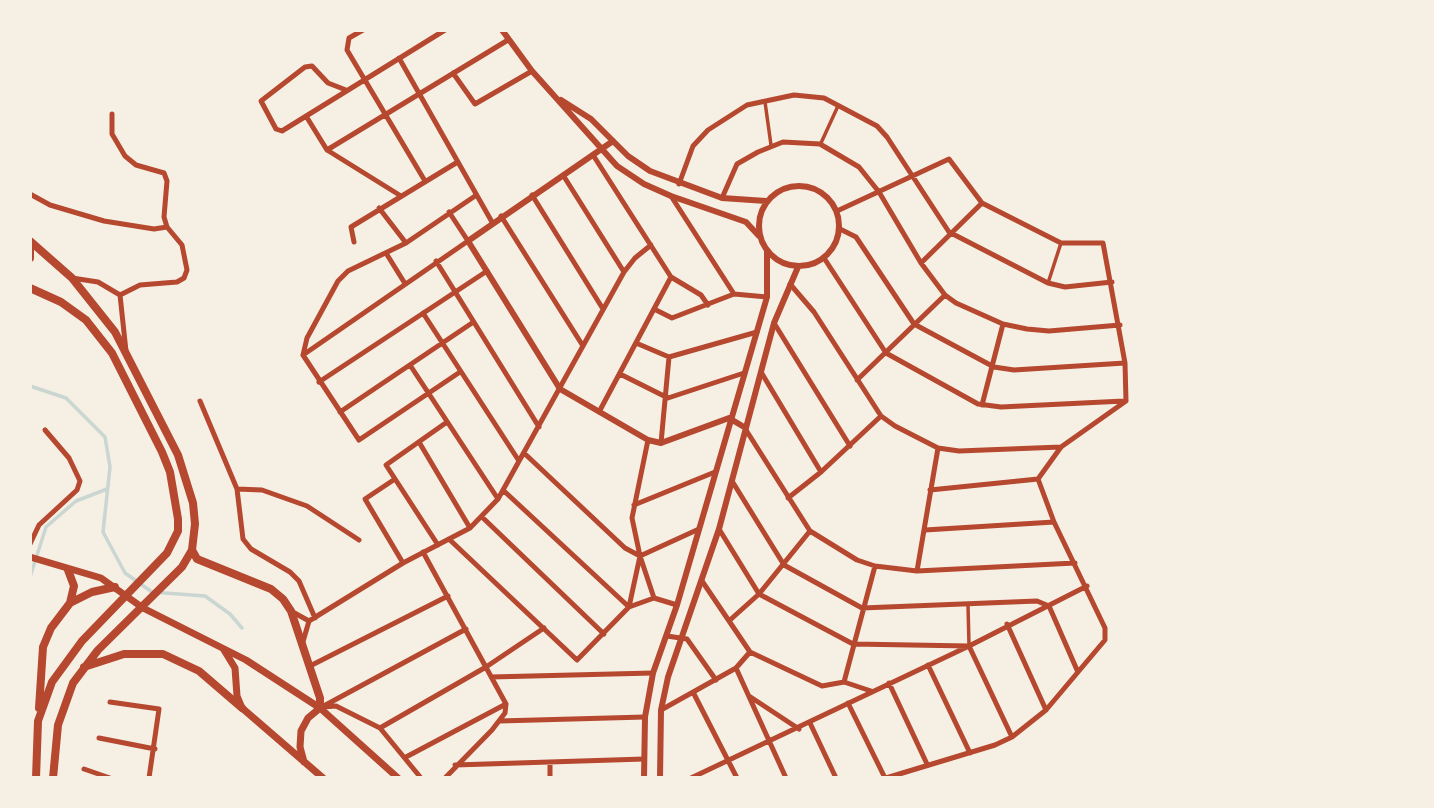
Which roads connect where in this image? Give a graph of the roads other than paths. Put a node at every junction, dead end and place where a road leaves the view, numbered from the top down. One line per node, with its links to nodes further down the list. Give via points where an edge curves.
1 (363, 30): 8 (street, via 346,44)
2 (445, 30): 5 (street)
3 (502, 30): 4 (street)
4 (508, 40): 6 (street); 7 (street)
5 (399, 58): 8 (street); 10 (street)
6 (532, 71): 7 (street, via 475,104); 11 (street)
7 (453, 73): 10 (street)
8 (365, 79): 9 (street); 14 (street)
9 (346, 90): 16 (street); 16 (street, via 328,83 312,66 305,66 261,101 275,129 282,131)
10 (419, 93): 14 (street); 23 (street)
11 (556, 98): 17 (street, via 591,119); 21 (street)
12 (765, 100): 13 (street, via 794,96); 19 (street); 27 (street, via 747,105 708,130 693,146)
13 (839, 104): 18 (street); 25 (street, via 877,126)
14 (386, 113): 20 (street); 26 (street)
15 (112, 114): 42 (street, via 112,134 125,156 136,165 164,173)
16 (306, 116): 20 (street)
17 (613, 141): 21 (street); 27 (street, via 628,156)
18 (820, 144): 19 (street); 28 (street, via 848,159)
19 (771, 145): 34 (street, via 737,164)
20 (327, 150): 31 (street)
21 (600, 150): 22 (street); 33 (street, via 644,184)
22 (593, 155): 24 (street); 51 (street)
23 (456, 163): 26 (street); 32 (street)
24 (563, 175): 30 (street); 60 (street)
25 (914, 177): 28 (street); 36 (street, via 949,159); 44 (street)
26 (425, 181): 31 (street)
27 (679, 184): 34 (street)
28 (880, 192): 38 (street); 57 (street)
29 (30, 194): 42 (street, via 50,205 104,220)
30 (532, 195): 40 (street); 74 (street)
31 (401, 196): 37 (street)
32 (475, 196): 39 (street); 41 (street)
33 (671, 196): 45 (street, via 746,222); 69 (street)
34 (722, 198): 35 (street)
35 (766, 201): 38 (street, via 783,188 805,186 824,194); 45 (street, via 759,218)
36 (982, 203): 44 (street); 50 (street)
37 (379, 208): 47 (street, via 351,227); 49 (street)
38 (837, 211): 43 (street)
39 (449, 212): 46 (street); 49 (street)
40 (501, 216): 41 (street); 85 (street)
41 (492, 222): 46 (street)
42 (167, 227): 70 (street, via 183,245 184,278 140,285)
43 (840, 229): 55 (street, via 838,240); 79 (street, via 856,237)
44 (949, 232): 57 (street); 65 (street)
45 (760, 236): 52 (street)
46 (468, 241): 56 (street); 59 (street)
47 (354, 242)
48 (30, 243): 54 (main road); 62 (main road)
49 (406, 243): 53 (street)
50 (1061, 243): 64 (street, via 1103,243); 65 (street)
51 (651, 245): 60 (street); 61 (street)
52 (767, 251): 58 (street, via 781,263); 72 (street)
53 (386, 253): 63 (street); 88 (street, via 348,271 338,281 307,338)
54 (30, 258)
55 (824, 258): 58 (street); 87 (street)
56 (436, 261): 63 (street); 68 (street)
57 (921, 263): 71 (street)
58 (798, 267): 66 (street)
59 (487, 271): 68 (street); 99 (street)
60 (624, 272): 74 (street)
61 (671, 277): 73 (street, via 701,295); 75 (street)
62 (72, 278): 70 (street, via 98,282); 86 (main road)
63 (404, 282): 88 (street)
64 (1112, 282): 65 (street, via 1065,287); 81 (street)
65 (1048, 283)
66 (790, 284): 78 (street); 97 (street)
67 (30, 288): 180 (main road, via 86,320 112,353 170,472 178,531 167,553)
68 (454, 292): 76 (street); 77 (street)
69 (734, 294): 72 (street); 73 (street)
70 (120, 295): 86 (street)
71 (945, 295): 79 (street); 80 (street)
72 (767, 297): 82 (street)
73 (708, 305): 75 (street, via 672,318)
74 (603, 309): 85 (street)
75 (654, 309): 84 (street)
76 (423, 313): 83 (street); 98 (street)
77 (472, 323): 83 (street); 110 (street)
78 (774, 323): 94 (street); 116 (street)
79 (914, 324): 87 (street); 92 (street)
80 (1003, 324): 81 (street, via 1049,331); 92 (street)
81 (1120, 325): 90 (street)
82 (757, 332): 89 (street); 95 (street)
83 (442, 343): 91 (street); 93 (street)
84 (636, 343): 89 (street); 96 (street)
85 (583, 346): 99 (street)
86 (127, 352): 143 (main road, via 187,481 194,513)
87 (886, 353): 97 (street); 104 (street)
88 (303, 355): 98 (street)
89 (669, 357): 101 (street)
90 (1125, 363): 92 (street); 103 (street)
91 (410, 365): 100 (street); 105 (street)
92 (993, 368): 104 (street)
93 (460, 372): 100 (street); 120 (street)
94 (761, 372): 111 (street); 122 (street)
95 (744, 373): 101 (street); 108 (street)
96 (620, 374): 101 (street); 106 (street)
97 (857, 380): 107 (street)
98 (319, 382): 105 (street)
99 (560, 388): 106 (street); 110 (street)
100 (428, 393): 105 (street, via 362,439 356,438); 109 (street)
101 (668, 398): 115 (street)
102 (201, 401): 126 (street)
103 (1126, 401): 104 (street); 117 (street)
104 (982, 405)
105 (340, 412)
106 (599, 412): 113 (street)
107 (881, 416): 116 (street); 118 (street)
108 (729, 418): 111 (street); 115 (street); 121 (street)
109 (447, 422): 114 (street); 130 (street)
110 (539, 427): 119 (street)
111 (744, 427): 124 (street); 129 (street)
112 (45, 430): 141 (street, via 69,458 80,481 77,490 39,525)
113 (648, 440): 115 (street); 131 (street)
114 (419, 442): 123 (street, via 386,465); 134 (street)
115 (661, 443)
116 (850, 446): 122 (street)
117 (1061, 447): 118 (street); 125 (street)
118 (938, 448): 127 (street)
119 (524, 453): 120 (street); 145 (street, via 625,548)
120 (519, 461): 128 (street)
121 (715, 472): 131 (street); 136 (street)
122 (821, 472): 129 (street)
123 (395, 478): 142 (street); 147 (street, via 365,499)
124 (730, 478): 135 (street); 149 (street)
125 (1038, 480): 127 (street); 133 (street)
126 (237, 489): 139 (street, via 262,490 307,506); 166 (street, via 243,539 299,581)
127 (930, 490): 137 (street)
128 (503, 491): 130 (street); 163 (street)
129 (788, 498): 138 (street)
130 (498, 499): 132 (street)
131 (634, 505): 145 (street, via 632,518)
132 (482, 517): 134 (street); 171 (street)
133 (1054, 522): 137 (street); 148 (street)
134 (470, 528): 140 (street)
135 (719, 528): 153 (street); 156 (street)
136 (699, 529): 145 (street); 160 (street)
137 (925, 530): 152 (street)
138 (810, 531): 149 (street); 150 (street)
139 (359, 540)
140 (450, 540): 142 (street); 169 (street)
141 (30, 544)
142 (438, 545): 144 (street)
143 (192, 550): 165 (main road, via 197,559 271,589); 183 (main road, via 182,567)
144 (423, 552): 147 (street); 157 (street)
145 (640, 556): 158 (street); 163 (street)
146 (30, 557): 151 (main road)
147 (403, 563): 166 (street)
148 (1075, 563): 152 (street); 154 (street)
149 (784, 565): 156 (street); 164 (street)
150 (875, 566): 152 (street); 164 (street)
151 (68, 570): 155 (main road); 159 (main road, via 74,586)
152 (917, 571)
153 (702, 581): 167 (street); 173 (street)
154 (1087, 586): 162 (street); 186 (street, via 1105,628 1105,640)
155 (116, 587): 159 (main road); 175 (main road, via 143,608)
156 (759, 594): 167 (street); 174 (street)
157 (448, 596): 170 (street); 182 (street)
158 (654, 598): 160 (street); 163 (street)
159 (70, 603): 178 (main road)
160 (677, 605): 172 (street)
161 (968, 605): 162 (street, via 1037,601); 164 (street); 177 (street)
162 (1049, 606): 168 (street); 186 (street)
163 (629, 607): 171 (street)
164 (862, 608): 174 (street)
165 (291, 611): 166 (street); 176 (main road)
166 (312, 619): 176 (street)
167 (730, 620): 179 (street)
168 (1007, 624): 177 (street); 201 (street)
169 (544, 628): 171 (street, via 577,660); 184 (street)
170 (466, 629): 184 (street); 199 (street)
171 (604, 634)
172 (667, 636): 173 (street); 187 (street)
173 (682, 636): 189 (street); 200 (street)
174 (853, 644): 177 (street); 190 (street)
175 (221, 646): 198 (main road, via 235,668); 199 (main road)
176 (302, 646): 182 (main road)
177 (969, 646): 181 (street); 208 (street)
178 (43, 647): 180 (main road, via 51,663); 203 (main road)
179 (750, 652): 185 (street); 190 (street, via 822,686)
180 (63, 663): 203 (main road)
181 (928, 665): 191 (street); 212 (street)
182 (310, 666): 199 (main road)
183 (83, 667): 198 (main road, via 124,654 163,654 199,671); 223 (main road, via 58,725)
184 (486, 667): 188 (street); 206 (street)
185 (736, 668): 189 (street); 194 (street)
186 (1077, 670): 201 (street)
187 (653, 673): 188 (street); 202 (street)
188 (491, 677): 197 (street)
189 (716, 680): 193 (street)
190 (844, 682): 192 (street)
191 (889, 683): 192 (street); 218 (street)
192 (872, 691): 196 (street)
193 (694, 694): 200 (street); 215 (street)
194 (749, 696): 207 (street); 210 (street)
195 (110, 702): 211 (street, via 159,709)
196 (848, 703): 205 (street); 237 (street)
197 (506, 704): 204 (street); 213 (street)
198 (242, 708): 216 (main road)
199 (320, 708): 206 (street, via 336,706); 216 (main road, via 301,731); 227 (main road)
200 (661, 710): 232 (street)
201 (1046, 710): 208 (street)
202 (645, 717): 204 (street); 214 (street)
203 (38, 721): 222 (main road)
204 (499, 721): 219 (street)
205 (810, 723): 207 (street); 236 (street)
206 (380, 728): 213 (street)
207 (799, 729): 210 (street)
208 (1012, 737): 212 (street)
209 (99, 738): 211 (street)
210 (769, 740): 215 (street); 235 (street)
211 (155, 749): 225 (street)
212 (970, 752): 218 (street)
213 (406, 757): 228 (street)
214 (644, 760): 217 (street); 231 (street)
215 (728, 760): 233 (street); 234 (street)
216 (304, 762): 226 (main road)
217 (550, 762): 219 (street); 230 (street)
218 (927, 764): 237 (street)
219 (455, 765): 229 (street)
220 (84, 769): 221 (street)
221 (99, 777): 224 (street)
222 (36, 778)
223 (53, 778)
224 (110, 778)
225 (149, 778)
226 (323, 778)
227 (398, 778)
228 (421, 778)
229 (444, 778)
230 (550, 778)
231 (644, 778)
232 (660, 778)
233 (691, 778)
234 (737, 778)
235 (786, 778)
236 (836, 778)
237 (885, 778)

